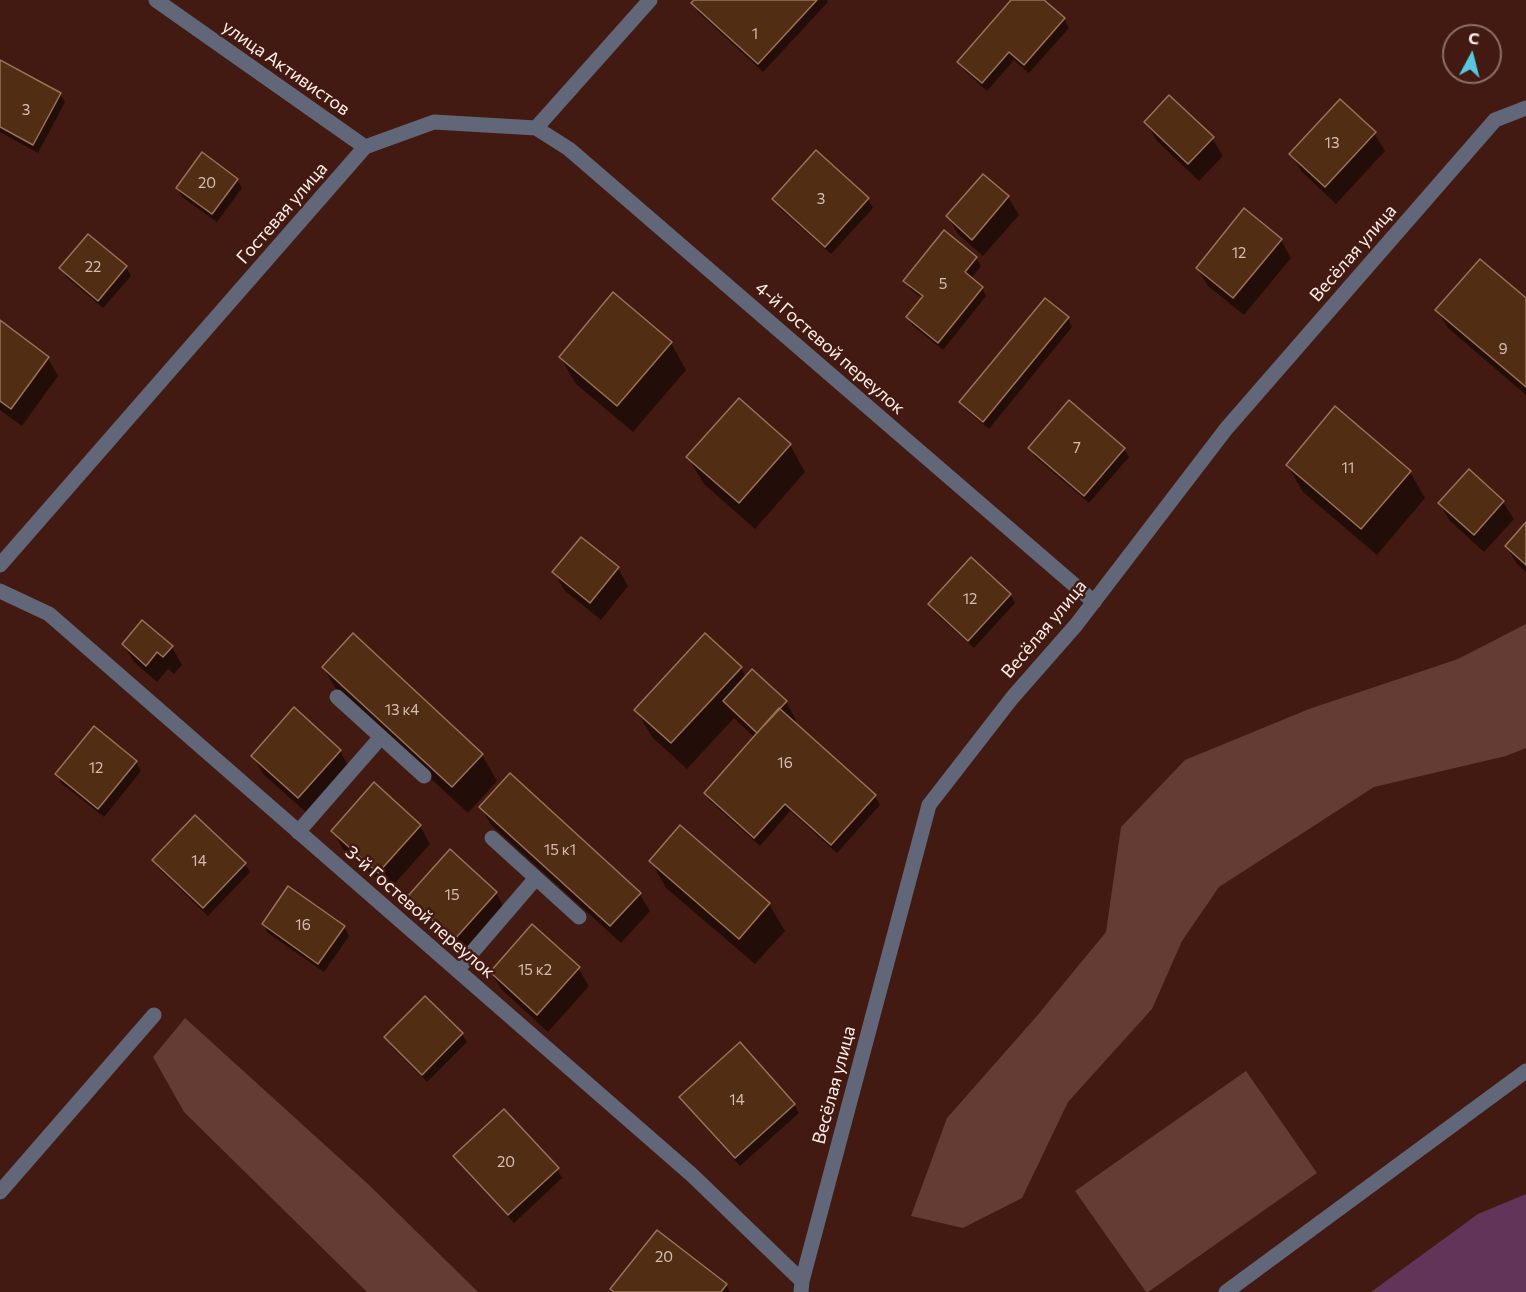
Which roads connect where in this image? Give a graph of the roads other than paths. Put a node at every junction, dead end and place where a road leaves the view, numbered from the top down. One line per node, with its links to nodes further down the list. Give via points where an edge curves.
1 (156, 0): 5 (street, улица Активистов)
2 (650, 0): 4 (street)
3 (1526, 108): 8 (street, Весёлая улица, via 1496,120 1226,429)
4 (536, 128): 5 (street, Гостевая улица, via 434,122); 8 (street, 4-й Гостевой переулок, via 569,149)
5 (365, 147): 6 (street, Гостевая улица)
6 (0, 566)
7 (0, 591): 12 (street, 3-й Гостевой переулок, via 49,614)
8 (1094, 602): 20 (street, Весёлая улица, via 1012,698 929,805)
9 (337, 697): 10 (street)
10 (381, 737): 11 (street); 12 (street)
11 (424, 776)
12 (298, 832): 16 (street, 3-й Гостевой переулок)
13 (492, 838): 14 (street)
14 (537, 878): 15 (street); 16 (street)
15 (579, 917)
16 (457, 970): 20 (street, 3-й Гостевой переулок, via 692,1175)
17 (154, 1015): 19 (street)
18 (1526, 1071): 21 (street)
19 (0, 1192)
20 (802, 1286)
21 (1226, 1292)

